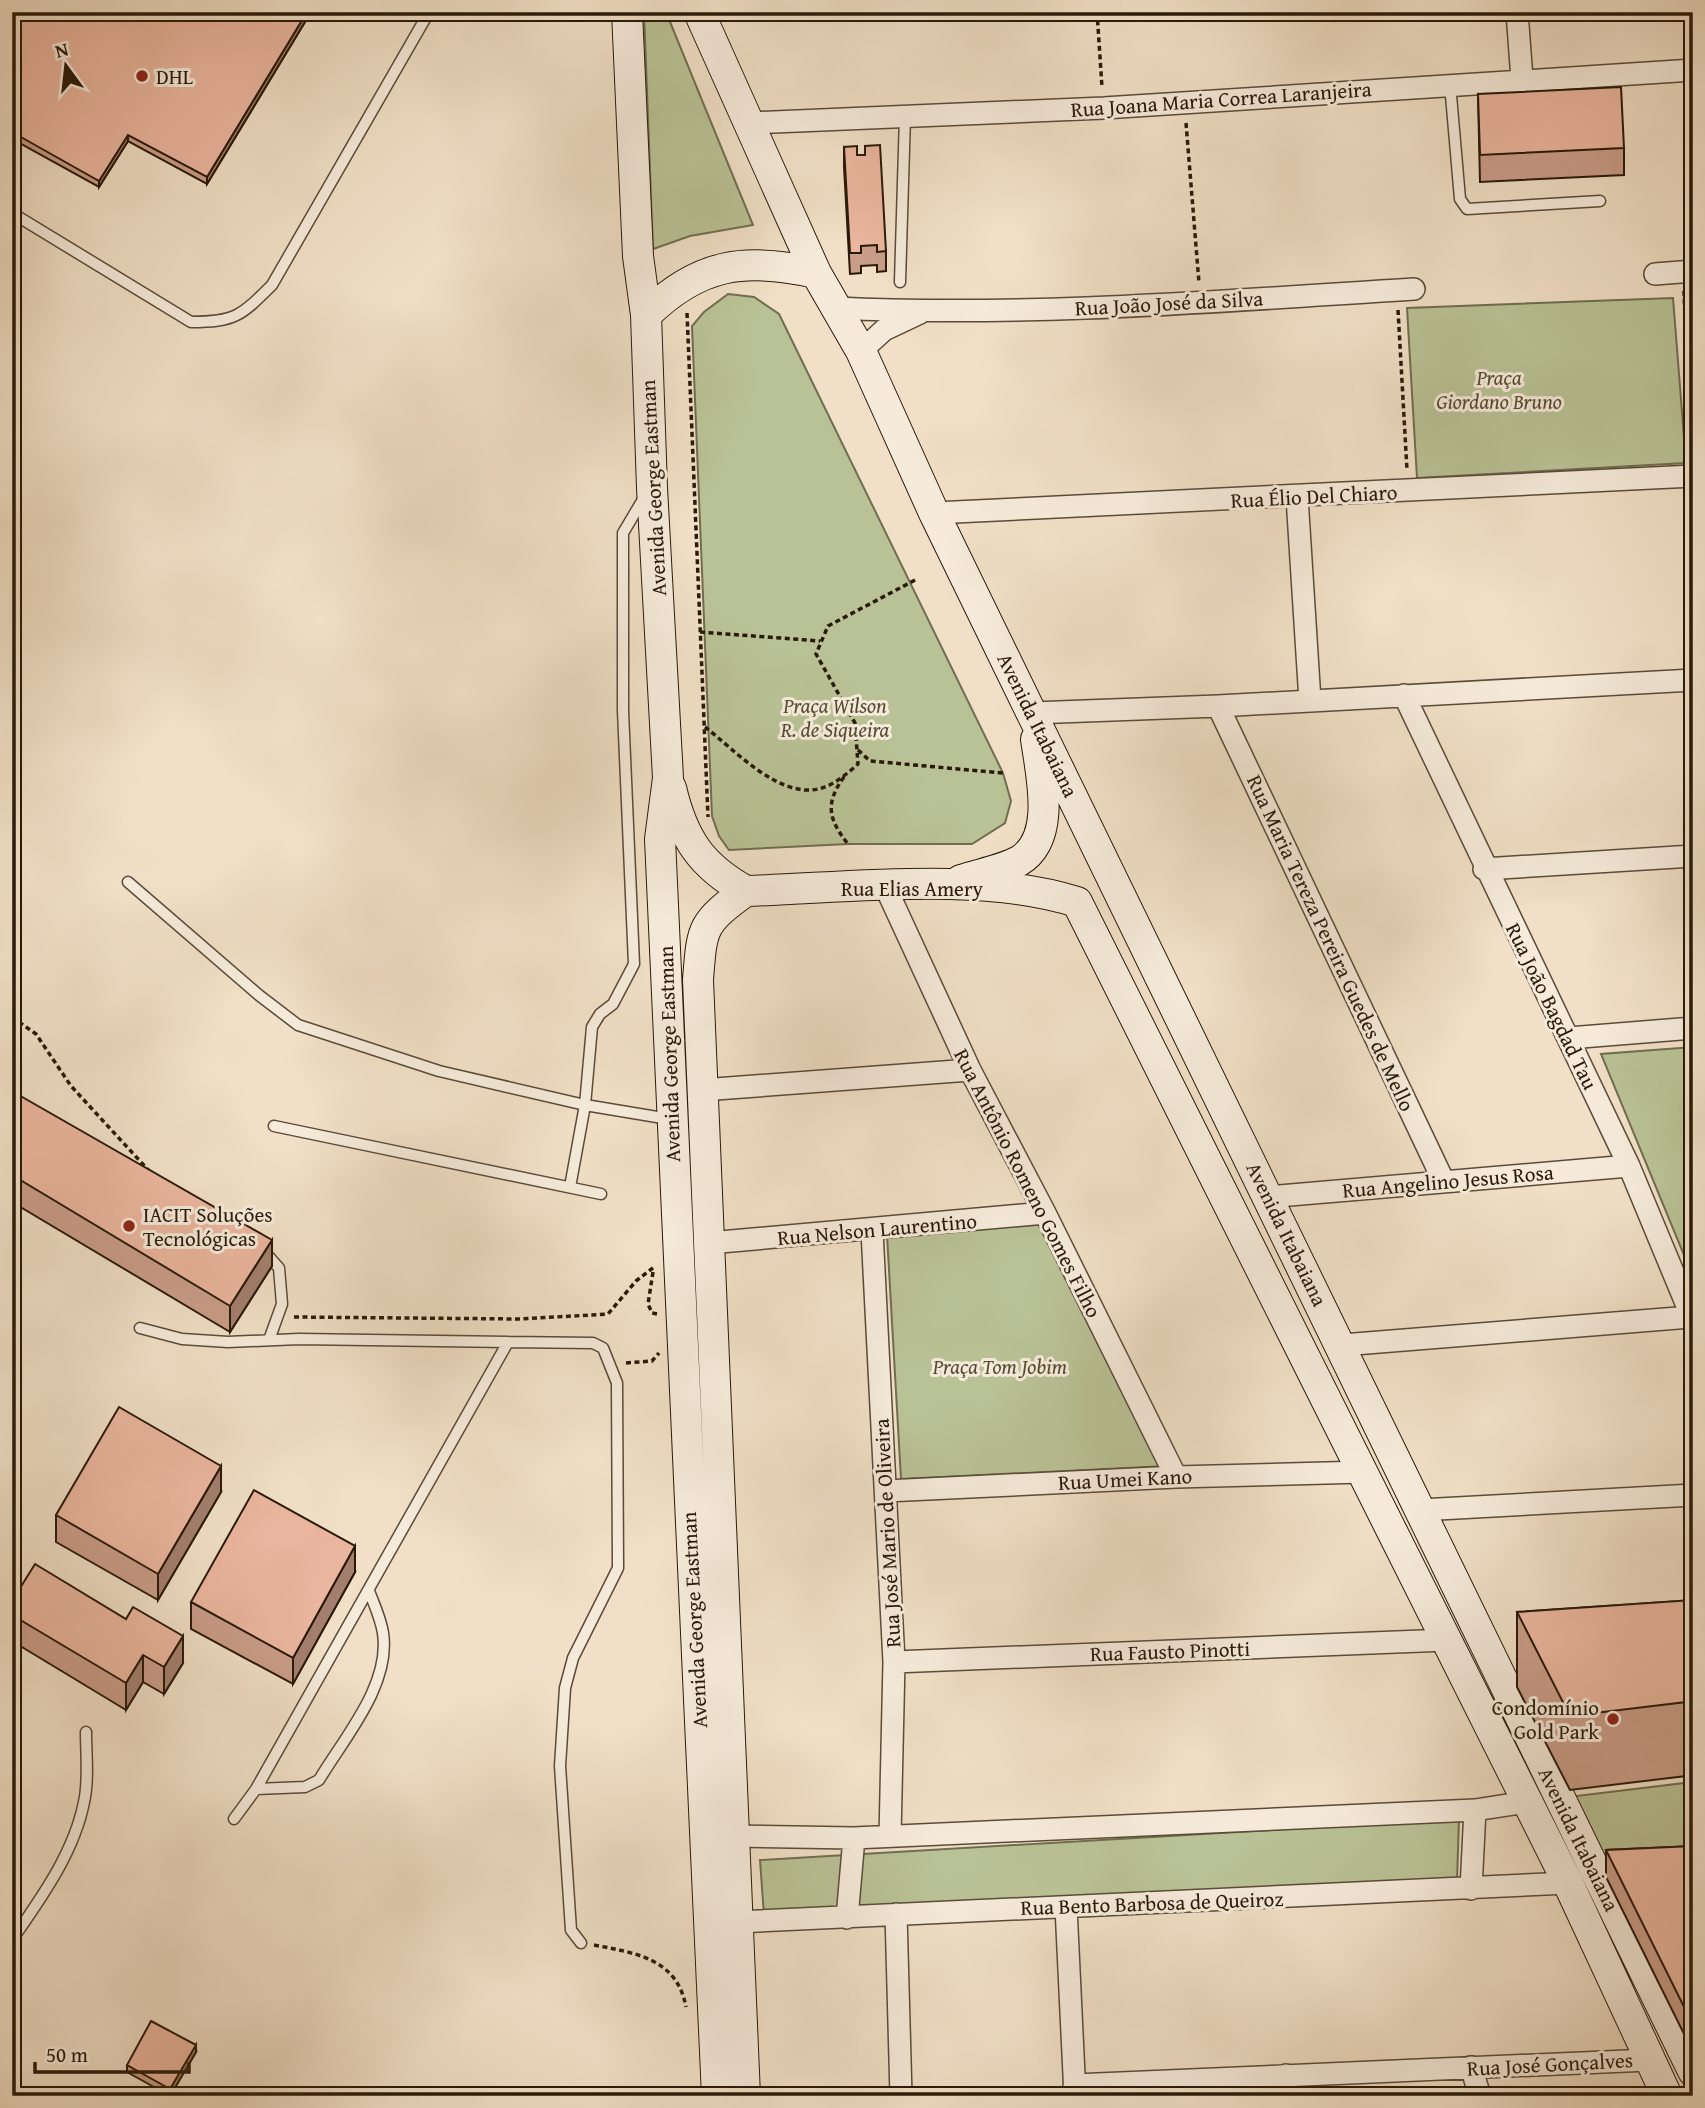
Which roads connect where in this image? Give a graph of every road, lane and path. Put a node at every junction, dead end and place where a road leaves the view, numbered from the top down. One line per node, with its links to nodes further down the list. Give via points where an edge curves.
1 (429, 12): 14 (lane, via 272,285 247,310 223,322 191,322)
2 (627, 12): 24 (main road, Avenida George Eastman, via 638,256)
3 (699, 12): 12 (main road)
4 (1097, 12): 10 (path)
5 (1517, 12): 7 (street)
6 (1693, 70): 7 (street, Rua Joana Maria Correa Laranjeira)
7 (1522, 79): 8 (street, Rua Joana Maria Correa Laranjeira)
8 (1450, 84): 9 (street, Rua Joana Maria Correa Laranjeira); 13 (lane, via 1460,199 1466,209)
9 (1185, 100): 10 (street, Rua Joana Maria Correa Laranjeira); 20 (path)
10 (1104, 108): 11 (street, Rua Joana Maria Correa Laranjeira)
11 (905, 116): 12 (street, Rua Joana Maria Correa Laranjeira); 18 (lane)
12 (748, 123): 15 (main road)
13 (1600, 201)
14 (12, 213)
15 (816, 272): 21 (main road); 24 (main road, via 760,263 719,269 677,287)
16 (1688, 272): 17 (street); 26 (path)
17 (1655, 274)
18 (900, 282)
19 (1405, 290): 20 (street, Rua João José da Silva); 28 (path)
20 (1201, 303): 22 (street, Rua João José da Silva)
21 (836, 308): 22 (street, Rua João José da Silva); 25 (main road)
22 (923, 312): 25 (street, Rua João José da Silva, via 884,330)
23 (687, 313): 32 (path)
24 (646, 315): 27 (main road, Avenida George Eastman)
25 (861, 351): 30 (main road, Avenida Itabaiana)
26 (1692, 476): 28 (street, Rua Élio Del Chiaro)
27 (652, 488): 43 (main road, Avenida George Eastman); 58 (lane, via 622,533 622,711 634,964 613,1004 592,1027)
28 (1408, 491): 29 (street, Rua Élio Del Chiaro)
29 (1297, 497): 30 (street, Rua Élio Del Chiaro); 36 (street)
30 (934, 513): 38 (main road, Avenida Itabaiana)
31 (916, 579): 33 (path, via 828,626)
32 (700, 632): 33 (path); 39 (path)
33 (821, 641): 40 (path, via 816,654 855,723)
34 (1693, 680): 35 (street)
35 (1404, 695): 36 (street); 47 (street, Rua João Bagdad Tau)
36 (1310, 701): 37 (street)
37 (1218, 706): 38 (street); 62 (street, Rua Maria Tereza Pereira Guedes de Mello)
38 (1032, 713): 49 (main road, via 1041,783 1042,822 1036,847 1018,862); 66 (main road, Avenida Itabaiana)
39 (704, 727): 42 (path, via 762,774 793,787 821,789); 44 (path)
40 (858, 750): 41 (path, via 870,761); 42 (path, via 858,764)
41 (1003, 773)
42 (845, 775): 45 (path, via 832,794 831,810)
43 (668, 778): 51 (main road, via 676,811 701,859 717,875); 59 (main road, Avenida George Eastman, via 660,839)
44 (708, 823)
45 (848, 844)
46 (1693, 856): 47 (street)
47 (1485, 869): 55 (street, Rua João Bagdad Tau)
48 (128, 882): 58 (lane, via 298,1025 439,1071)
49 (948, 884): 50 (main road, Rua Elias Amery); 52 (main road, Rua Elias Amery, via 1045,891)
50 (885, 886): 51 (main road, Rua Elias Amery); 56 (street, Rua Antônio Romeno Gomes Filho)
51 (746, 891): 57 (main road, Avenida George Eastman, via 721,909 702,933 698,980)
52 (1077, 902): 82 (main road, Avenida Itabaiana)
53 (12, 1017): 63 (path, via 36,1034 71,1086)
54 (1693, 1028): 55 (street)
55 (1569, 1038): 61 (street, Rua João Bagdad Tau)
56 (970, 1070): 57 (street); 67 (street, Rua Antônio Romeno Gomes Filho)
57 (702, 1090): 70 (main road, Avenida George Eastman)
58 (585, 1105): 59 (lane); 64 (lane)
59 (672, 1119): 112 (main road, Avenida George Eastman)
60 (274, 1126): 64 (lane)
61 (1629, 1166): 62 (street, Rua Angelino Jesus Rosa); 75 (street, Rua João Bagdad Tau)
62 (1443, 1180): 66 (street, Rua Angelino Jesus Rosa)
63 (160, 1183)
64 (570, 1188): 65 (lane)
65 (601, 1194)
66 (1268, 1197): 79 (main road, Avenida Itabaiana)
67 (1045, 1213): 68 (street, Rua Nelson Laurentino); 83 (street, Rua Antônio Romeno Gomes Filho)
68 (872, 1231): 70 (street, Rua Nelson Laurentino); 84 (street, Rua José Mario de Oliveira)
69 (249, 1240): 74 (lane, via 279,1268 282,1304)
70 (709, 1243): 95 (main road, Avenida George Eastman)
71 (654, 1255): 72 (path)
72 (654, 1266): 73 (path, via 648,1304 652,1313 663,1316); 74 (path, via 608,1314 520,1319)
73 (663, 1306)
74 (278, 1317): 77 (lane)
75 (1691, 1318): 79 (street)
76 (140, 1328): 77 (lane, via 182,1339)
77 (269, 1340): 78 (lane)
78 (508, 1342): 81 (lane, via 593,1343 603,1348); 87 (lane)
79 (1342, 1346): 86 (main road, Avenida Itabaiana)
80 (664, 1348): 81 (path, via 652,1362)
81 (610, 1365): 105 (lane, via 617,1383 618,1568 573,1658 565,1688 560,1766 571,1930)
82 (1364, 1472): 83 (street, Rua Umei Kano); 88 (main road, Avenida Itabaiana)
83 (1177, 1476): 84 (street, Rua Umei Kano)
84 (886, 1491): 89 (street, Rua José Mario de Oliveira)
85 (1693, 1495): 86 (street)
86 (1420, 1510): 109 (main road, Avenida Itabaiana, via 1514,1679)
87 (369, 1591): 91 (lane); 91 (lane, via 383,1632 383,1660 373,1690 319,1780 305,1787)
88 (1447, 1640): 89 (street, Rua Fausto Pinotti); 92 (main road, Avenida Itabaiana)
89 (894, 1662): 96 (street, Rua José Mario de Oliveira)
90 (86, 1732): 104 (lane, via 85,1801 74,1834 44,1893)
91 (256, 1790): 94 (lane)
92 (1526, 1802): 93 (street); 98 (main road, Avenida Itabaiana)
93 (1475, 1810): 96 (street); 99 (street)
94 (234, 1819)
95 (733, 1836): 97 (street); 103 (main road, Avenida George Eastman)
96 (890, 1836): 97 (street)
97 (854, 1838): 102 (street)
98 (1568, 1883): 99 (street, Rua Bento Barbosa de Queiroz); 107 (main road, Avenida Itabaiana)
99 (1471, 1889): 100 (street, Rua Bento Barbosa de Queiroz)
100 (1066, 1907): 101 (street, Rua Bento Barbosa de Queiroz); 111 (street)
101 (896, 1914): 102 (street, Rua Bento Barbosa de Queiroz); 114 (street)
102 (847, 1918): 103 (street, Rua Bento Barbosa de Queiroz)
103 (737, 1922): 113 (main road, Avenida George Eastman)
104 (12, 1940)
105 (582, 1943): 106 (path, via 645,1955 683,1989)
106 (688, 2015)
107 (1649, 2060): 108 (street, Rua José Gonçalves); 117 (main road, Avenida Itabaiana)
108 (1471, 2067): 110 (street, Rua José Gonçalves); 116 (street)
109 (1693, 2071)
110 (1286, 2075): 111 (street, Rua José Gonçalves); 115 (street)
111 (1074, 2090)
112 (717, 2096)
113 (745, 2096)
114 (901, 2096)
115 (1295, 2096)
116 (1480, 2096)
117 (1667, 2096)

